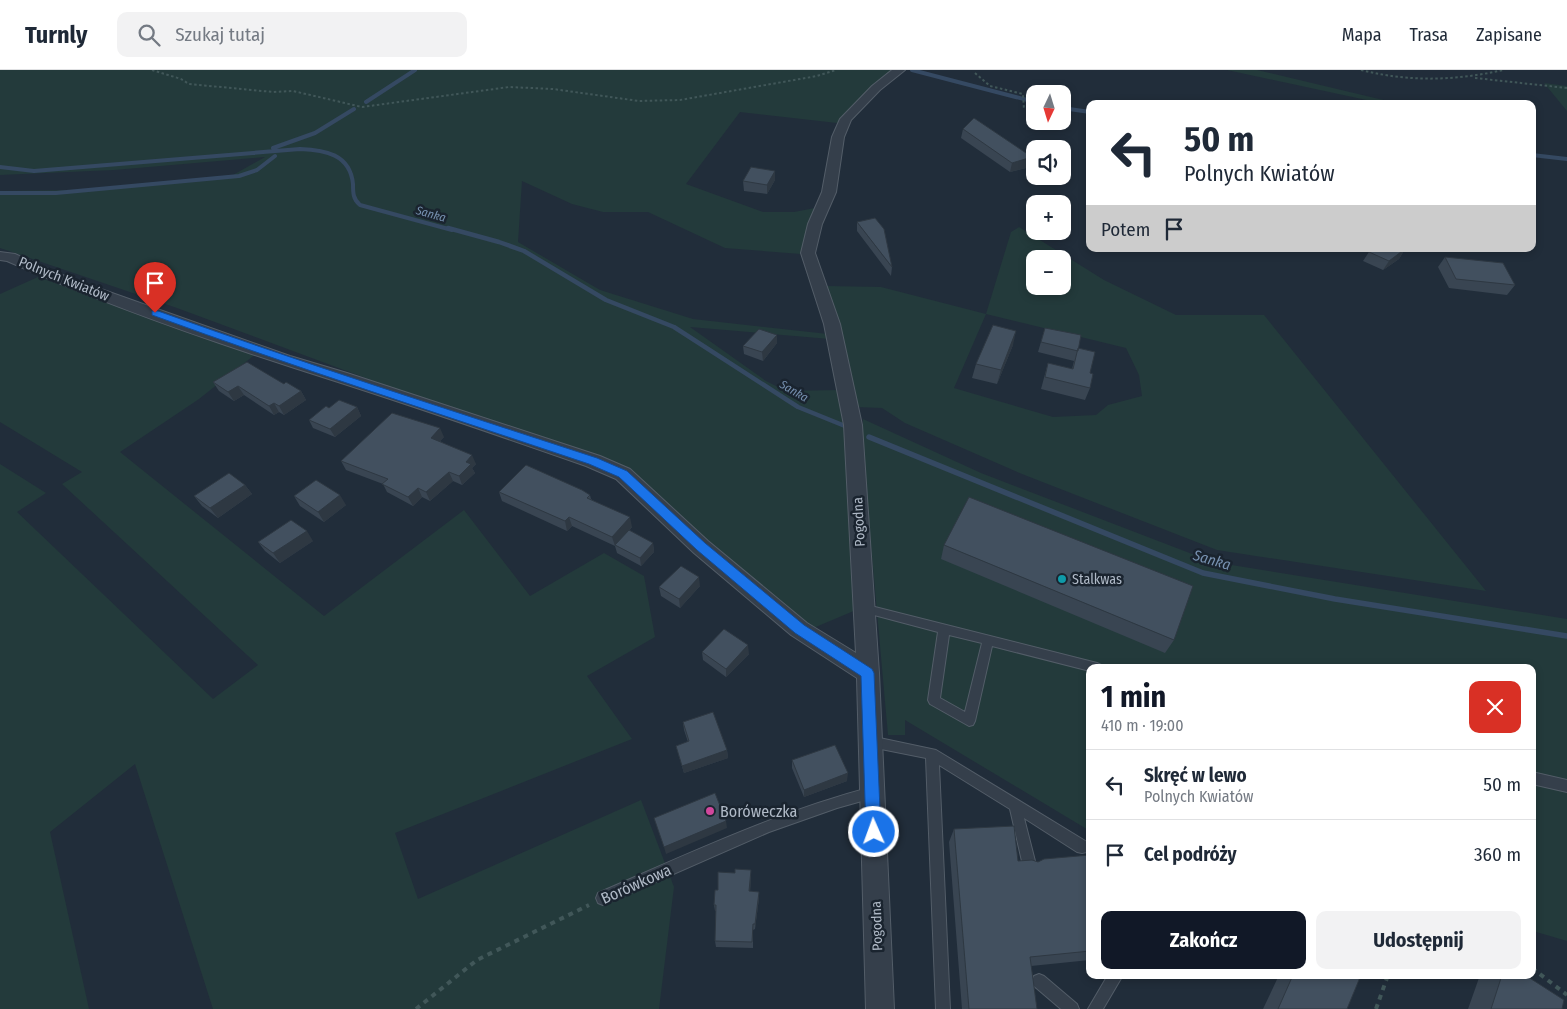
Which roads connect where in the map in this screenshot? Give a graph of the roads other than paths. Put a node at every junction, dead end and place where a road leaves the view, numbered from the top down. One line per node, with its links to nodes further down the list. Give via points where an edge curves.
1 (899, 70): 3 (street, Pogodna, via 846,119 838,137 829,192 815,224 808,253 832,324 853,425)
2 (0, 256): 7 (street, Polnych Kwiatów, via 284,360 593,461 623,474 701,547 800,629)
3 (863, 608): 4 (lane); 7 (street, Pogodna)
4 (944, 629): 5 (lane); 5 (lane, via 934,700 969,721)
5 (988, 640): 6 (lane)
6 (1086, 665)
7 (868, 673): 8 (street, Pogodna)
8 (870, 742): 9 (lane); 12 (street, Pogodna)
9 (932, 754): 13 (lane); 20 (lane)
10 (1536, 779): 11 (lane)
11 (1567, 786)
12 (872, 793): 16 (lane, Borówkowa, via 761,828); 19 (street, Pogodna)
13 (1015, 805): 14 (lane); 15 (lane)
14 (1082, 847)
15 (1029, 865)
16 (604, 898)
17 (1114, 979): 22 (lane)
18 (1039, 980): 21 (lane)
19 (880, 1009)
20 (943, 1009)
21 (1072, 1009)
22 (1095, 1009)

